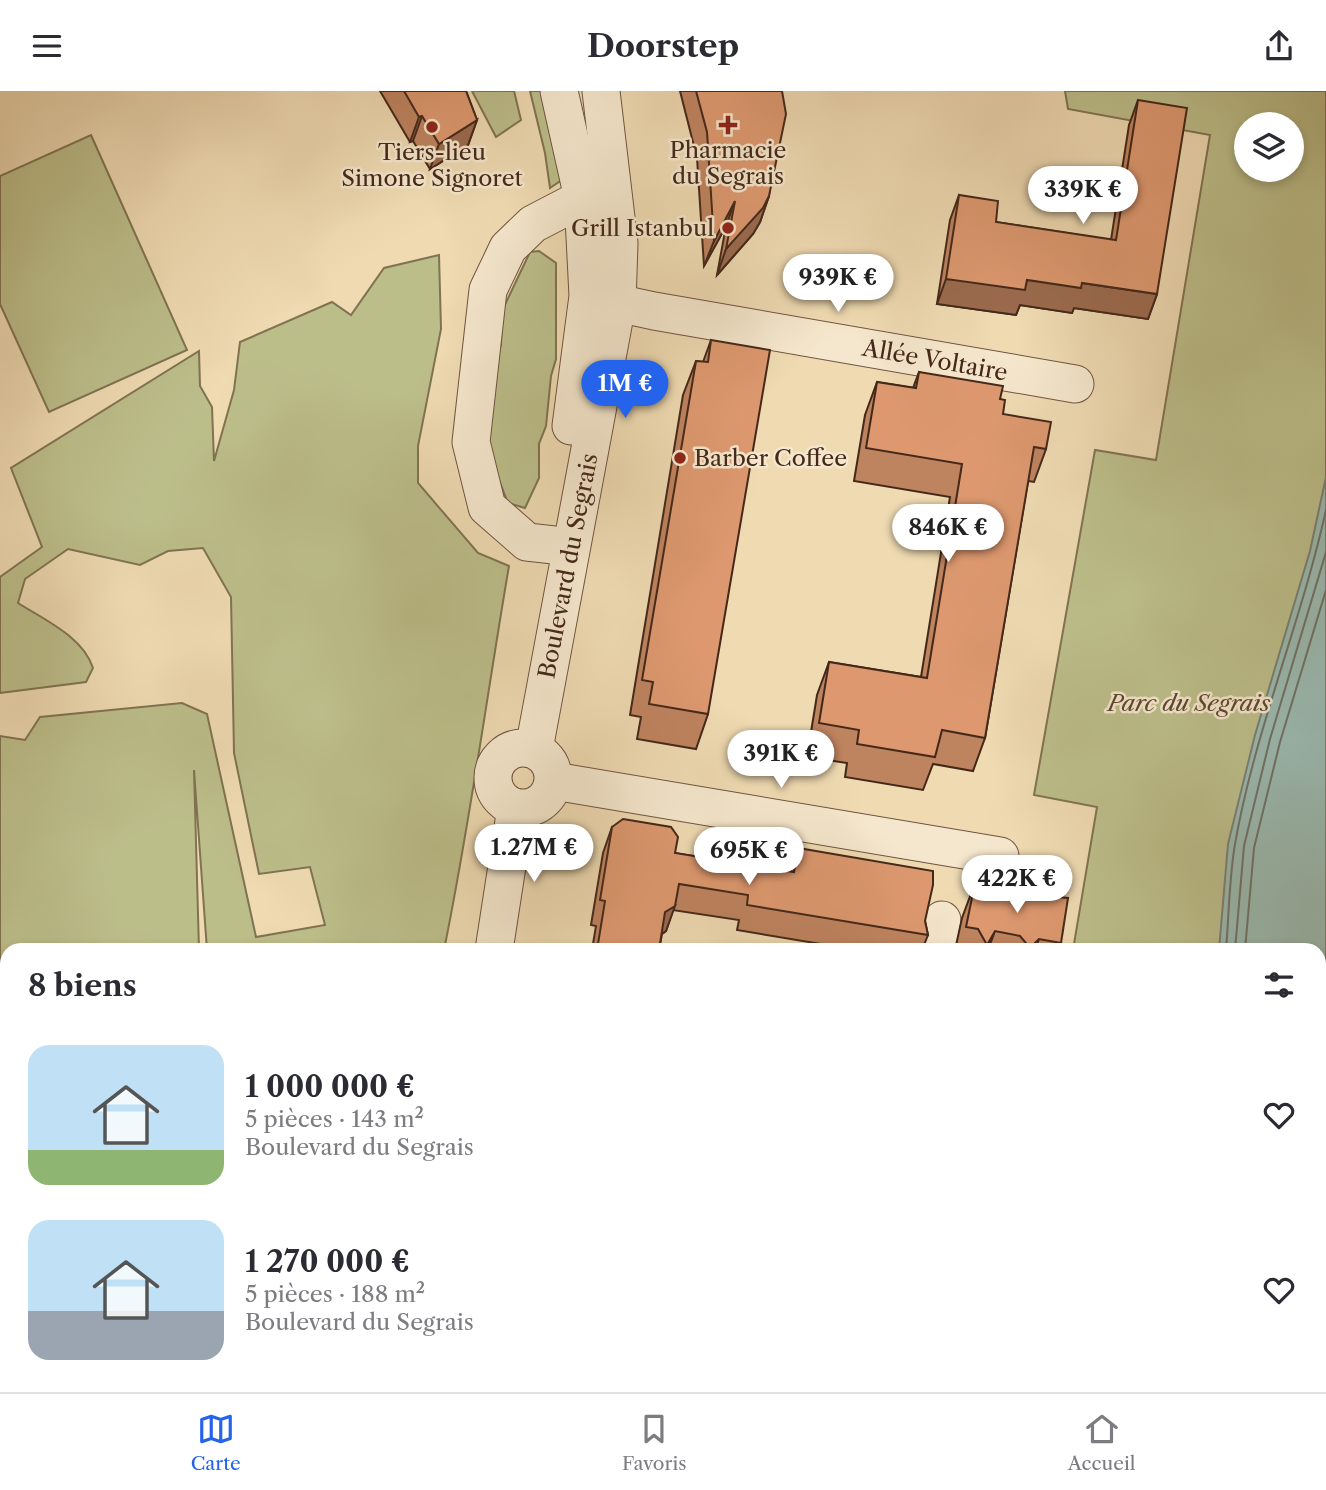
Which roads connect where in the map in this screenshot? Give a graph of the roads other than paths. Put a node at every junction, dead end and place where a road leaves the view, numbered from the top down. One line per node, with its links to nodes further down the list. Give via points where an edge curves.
1 (559, 91): 3 (street, Boulevard du Segrais)
2 (601, 91): 4 (street, Boulevard du Segrais, via 620,243)
3 (583, 198): 4 (street, Boulevard du Segrais); 6 (street, via 533,224 508,248 488,291 471,442 487,507 527,542)
4 (602, 300): 5 (street, Allée Voltaire); 6 (street, Boulevard du Segrais); 7 (street, Boulevard du Segrais)
5 (1075, 384)
6 (554, 545): 7 (street, Boulevard du Segrais)
7 (525, 749): 8 (street, via 548,760); 9 (street, via 498,761 493,781 500,798)
8 (554, 781): 9 (street, via 538,804); 10 (street)
9 (516, 808): 11 (street)
10 (1000, 856)
11 (495, 943)

